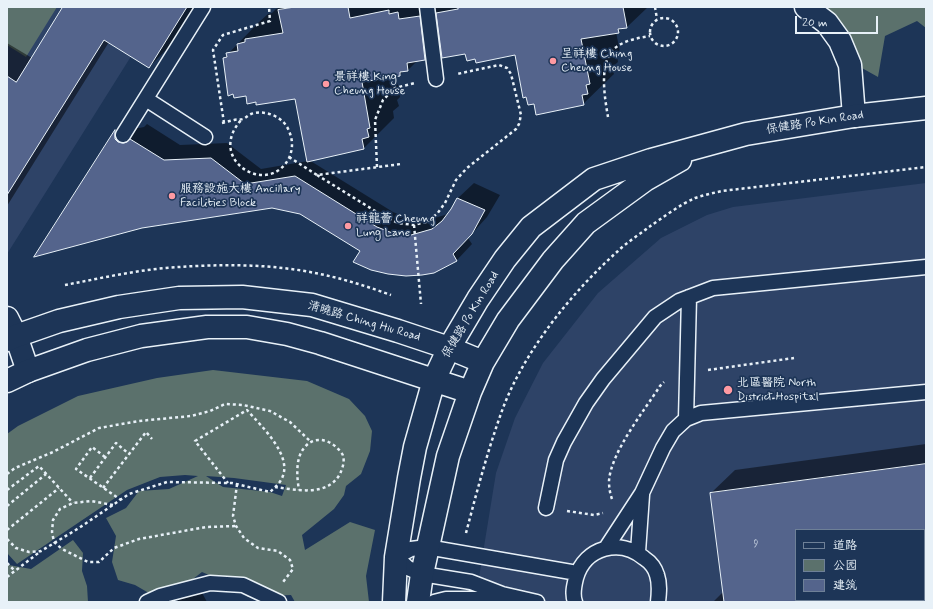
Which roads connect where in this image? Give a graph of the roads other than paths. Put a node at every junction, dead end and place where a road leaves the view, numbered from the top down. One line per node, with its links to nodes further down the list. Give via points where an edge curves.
1 (203, 7): 5 (lane)
2 (427, 7): 4 (lane)
3 (806, 7): 7 (street, via 827,23 840,41 850,65)
4 (436, 79)
5 (146, 99): 8 (lane); 9 (lane)
6 (926, 108): 7 (street, 保健路 Po Kin Road)
7 (854, 116): 10 (street, 保健路 Po Kin Road, via 746,134)
8 (123, 135)
9 (205, 137)
10 (705, 145): 14 (street, 保健路 Po Kin Road, via 594,179 530,228 505,259); 15 (street, 保健路 Po Kin Road, via 645,180 586,223 519,304)
11 (926, 267): 12 (lane, via 713,288)
12 (688, 297): 21 (lane); 23 (lane, via 655,316 586,403 556,460)
13 (10, 331): 14 (street, 清曉路 Ching Hiu Road, via 119,307 180,298 242,297 312,305); 16 (street)
14 (449, 348): 15 (street, 清曉路 Ching Hiu Road); 17 (street, 保健路 Po Kin Road)
15 (483, 362): 19 (street, 保健路 Po Kin Road)
16 (28, 372): 17 (street, via 87,350 141,336 207,327 247,327 320,343); 18 (street)
17 (434, 380): 19 (street); 27 (street, 保健路 Po Kin Road, via 415,447)
18 (7, 381)
19 (470, 392): 24 (street, 保健路 Po Kin Road, via 448,456)
20 (926, 392): 21 (lane, via 701,413)
21 (686, 419): 22 (lane, via 673,431)
22 (642, 493): 25 (lane); 26 (lane)
23 (546, 508)
24 (428, 547): 27 (lane, via 411,549); 28 (lane); 29 (street, 保健路 Po Kin Road)
25 (606, 548): 26 (lane, via 627,548); 28 (lane, via 584,562)
26 (638, 552): 38 (lane, via 657,574 660,588)
27 (396, 557): 29 (lane, via 408,568); 33 (street, 保健路 Po Kin Road)
28 (578, 573): 37 (lane, via 574,586)
29 (422, 574): 30 (lane, via 471,582); 34 (street, 保健路 Po Kin Road)
30 (502, 594): 35 (lane, via 477,599 446,599); 36 (lane)
31 (275, 600): 32 (lane, via 243,585 210,583)
32 (147, 602)
33 (394, 602)
34 (418, 602)
35 (434, 602)
36 (537, 602)
37 (575, 602)
38 (658, 602)

